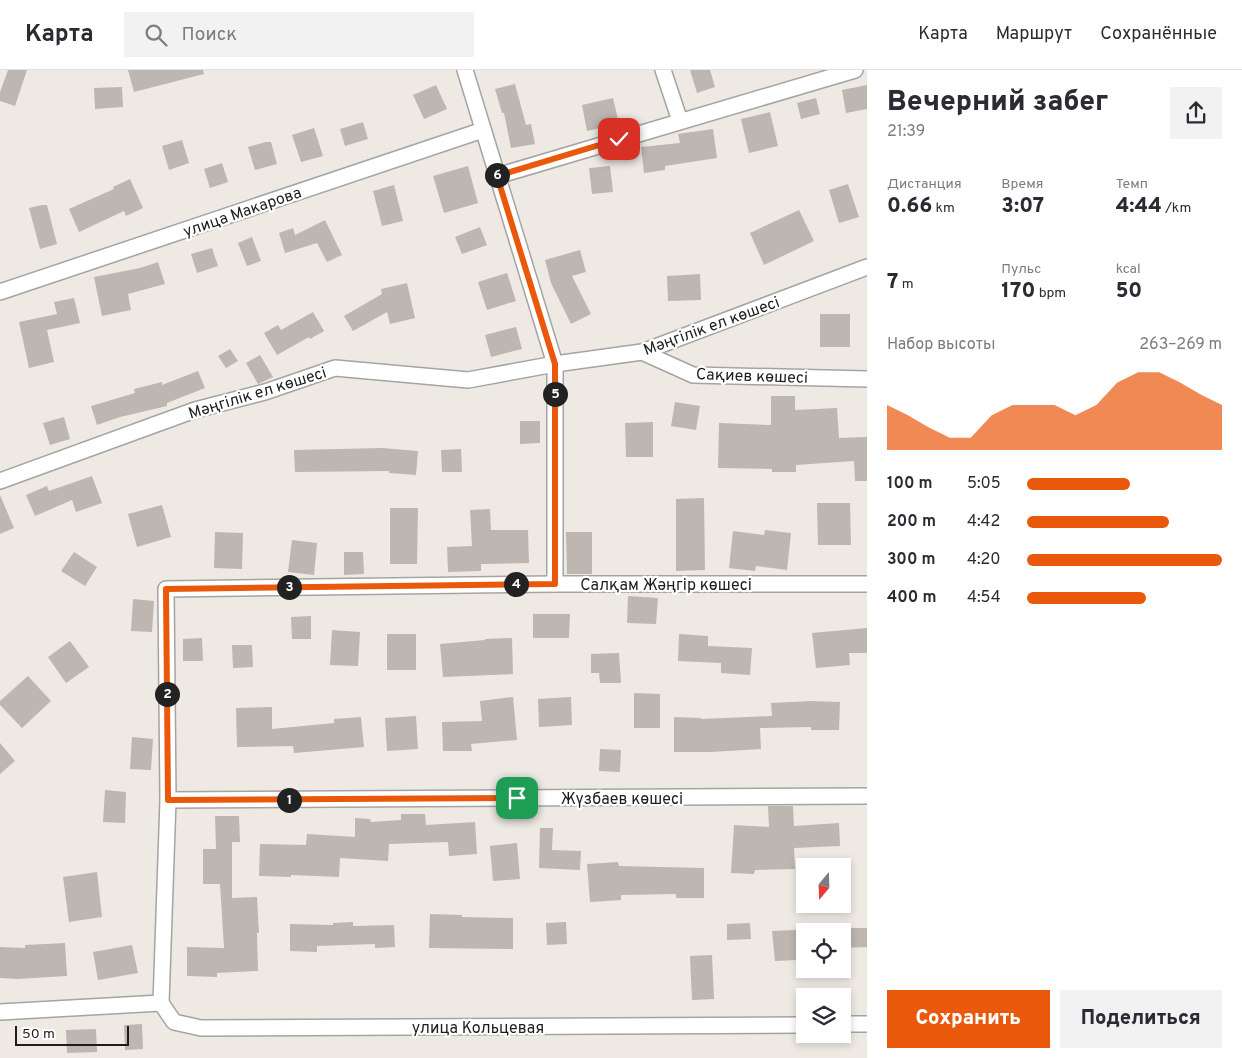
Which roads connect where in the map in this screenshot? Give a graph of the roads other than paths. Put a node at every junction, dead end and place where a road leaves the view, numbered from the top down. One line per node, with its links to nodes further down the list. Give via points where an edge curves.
1 (465, 70): 5 (street)
2 (663, 70): 4 (street)
3 (855, 70): 4 (street)
4 (680, 121): 6 (street)
5 (483, 130): 6 (street); 8 (street, улица Макарова)
6 (497, 176): 10 (street)
7 (867, 267): 9 (street, Мәңгілік ел көшесі)
8 (0, 292)
9 (642, 352): 10 (street, Мәңгілік ел көшесі); 11 (street, Сақиев көшесі, via 693,375)
10 (555, 364): 12 (street, Мәңгілік ел көшесі, via 468,380 335,368 264,392 195,410); 13 (street)
11 (867, 378)
12 (0, 481)
13 (555, 584): 14 (street, Салқам Жәңгір көшесі); 16 (street, Салқам Жәңгір көшесі, via 166,589)
14 (867, 584)
15 (867, 796): 16 (street, Жүзбаев көшесі)
16 (168, 800): 17 (street)
17 (160, 1003): 18 (street); 21 (street, улица Кольцевая, via 174,1022 201,1028)
18 (0, 1012)
19 (851, 1024): 20 (street)
20 (867, 1024)
21 (796, 1025)

